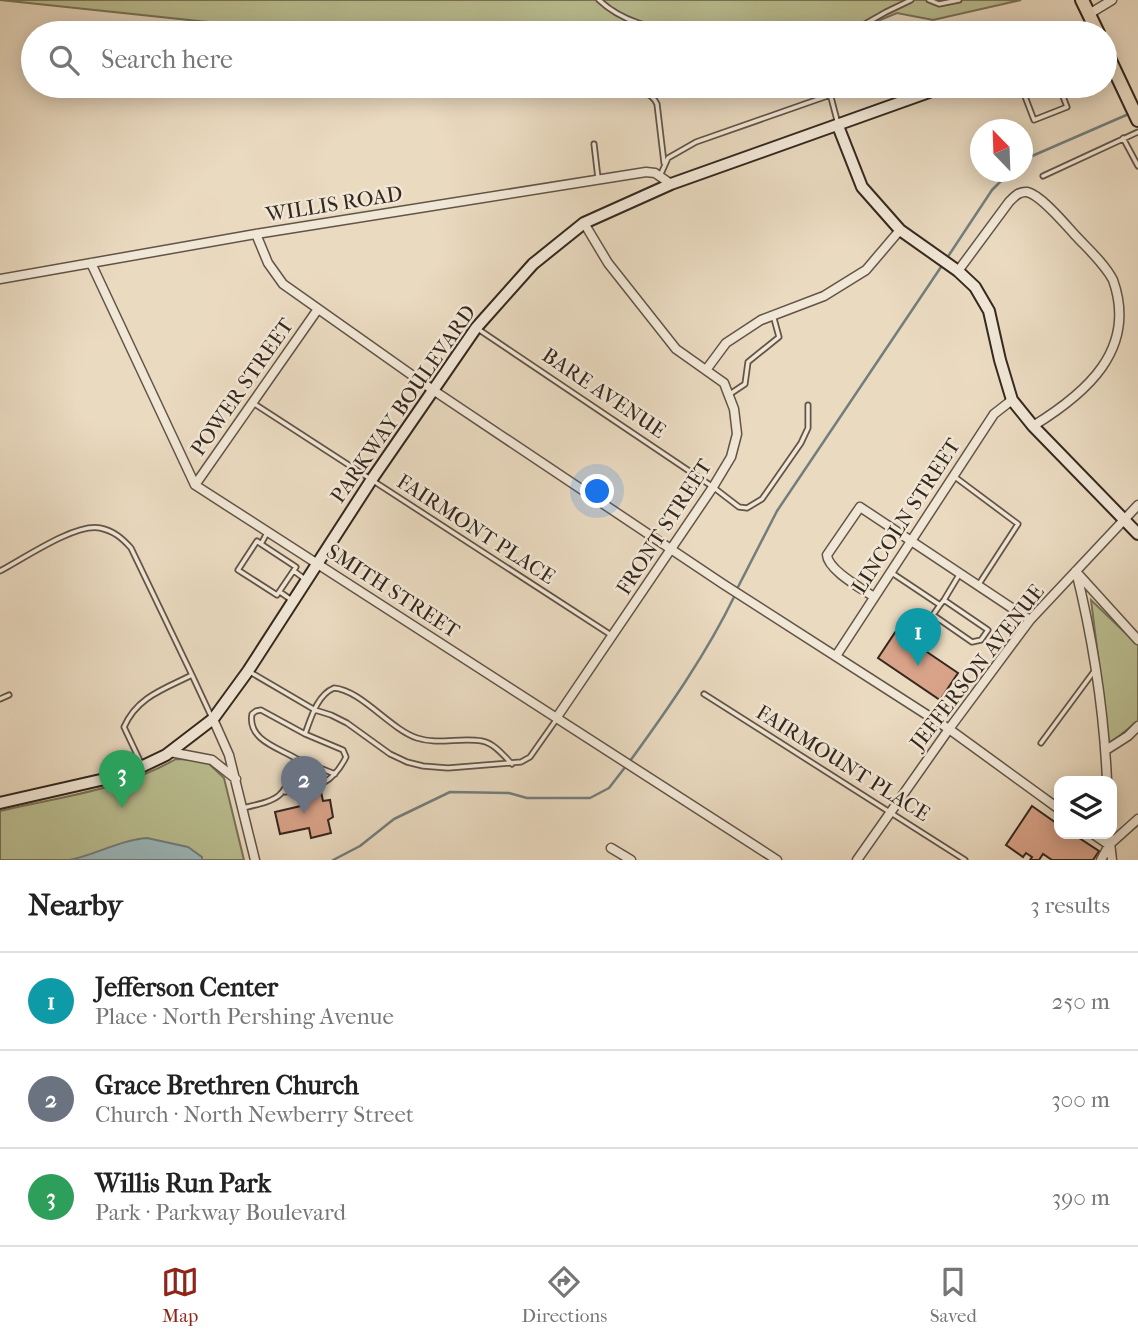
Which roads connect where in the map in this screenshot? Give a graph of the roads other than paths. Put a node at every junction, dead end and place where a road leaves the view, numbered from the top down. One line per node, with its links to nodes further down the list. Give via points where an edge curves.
1 (599, 0): 8 (lane, via 614,14)
2 (911, 0): 9 (lane)
3 (929, 0): 4 (lane, via 939,4)
4 (959, 0)
5 (1082, 0): 7 (main road)
6 (1112, 0): 7 (street)
7 (1089, 14): 10 (main road)
8 (635, 21)
9 (870, 21)
10 (1091, 21)
11 (1117, 77): 18 (main road)
12 (654, 98): 23 (lane)
13 (819, 98): 23 (lane, via 712,135 675,152)
14 (829, 98): 19 (lane)
15 (903, 98): 19 (street, PARKWAY BOULEVARD)
16 (1025, 98): 17 (lane, via 1034,121 1067,107)
17 (1064, 98)
18 (1138, 120)
19 (838, 125): 28 (street, PARKWAY BOULEVARD); 30 (street, via 862,187)
20 (1138, 132): 21 (lane)
21 (1124, 138): 24 (lane); 26 (lane)
22 (594, 144): 27 (lane)
23 (664, 165): 25 (lane)
24 (1138, 166)
25 (660, 176): 27 (street, WILLIS ROAD, via 646,172); 28 (street)
26 (1043, 176)
27 (598, 180): 31 (street, WILLIS ROAD)
28 (671, 184): 29 (street, PARKWAY BOULEVARD)
29 (584, 223): 37 (street, PARKWAY BOULEVARD, via 533,264); 38 (street, FRONT STREET, via 608,263 676,349)
30 (900, 230): 33 (street); 36 (street, via 866,270 824,296)
31 (256, 234): 32 (street, WILLIS ROAD); 35 (street, via 283,284)
32 (91, 263): 34 (street, WILLIS ROAD); 47 (street)
33 (958, 271): 41 (street, via 975,287 989,311); 44 (street, via 1009,202 1020,193 1029,193 1057,216 1113,281 1123,339 1112,362 1065,406)
34 (0, 279)
35 (318, 309): 39 (street); 42 (street, POWER STREET)
36 (773, 315): 38 (street, via 726,343); 40 (lane, via 779,337 747,362 745,384)
37 (476, 328): 39 (street, PARKWAY BOULEVARD); 48 (lane, BARE AVENUE)
38 (706, 370): 40 (street, FRONT STREET, via 723,383)
39 (433, 390): 46 (street, PARKWAY BOULEVARD); 55 (street)
40 (728, 395): 48 (street, FRONT STREET, via 737,434 731,457)
41 (1012, 400): 44 (street); 45 (street, LINCOLN STREET, via 994,414)
42 (253, 402): 46 (lane, FAIRMONT PLACE); 47 (street, POWER STREET)
43 (808, 405): 48 (lane, BARE AVENUE, via 808,428 801,443 762,499 747,508 739,507)
44 (1033, 426): 50 (street)
45 (953, 475): 53 (street, LINCOLN STREET); 65 (lane, via 1018,524)
46 (372, 479): 58 (street, PARKWAY BOULEVARD); 72 (lane, FAIRMONT PLACE)
47 (195, 485): 51 (street, SMITH STREET)
48 (713, 487): 55 (street, FRONT STREET)
49 (1138, 505): 50 (street, JEFFERSON AVENUE)
50 (1124, 519): 52 (street); 61 (street, JEFFERSON AVENUE)
51 (268, 531): 54 (lane); 56 (street, SMITH STREET)
52 (1138, 534)
53 (911, 540): 60 (street, LINCOLN STREET); 63 (street); 67 (street, via 860,507 827,555 834,569)
54 (261, 544): 57 (lane); 66 (lane, via 257,541 238,570 278,596)
55 (671, 548): 72 (street, FRONT STREET); 74 (street)
56 (298, 550): 57 (lane); 58 (street, SMITH STREET)
57 (290, 563): 59 (lane, via 296,567)
58 (318, 563): 64 (street, PARKWAY BOULEVARD); 82 (street, SMITH STREET)
59 (294, 571): 64 (lane); 66 (lane)
60 (890, 571): 67 (street, LINCOLN STREET); 70 (lane)
61 (1076, 571): 71 (street, JEFFERSON AVENUE); 73 (street); 75 (street)
62 (0, 572): 77 (lane, via 76,531 97,527 117,534 131,548)
63 (961, 574): 65 (street); 68 (lane)
64 (307, 580): 69 (street, PARKWAY BOULEVARD)
65 (978, 584): 71 (street)
66 (280, 592): 69 (lane)
67 (874, 597): 74 (street, LINCOLN STREET)
68 (944, 600): 70 (lane); 70 (lane, via 988,631 981,640 972,642 933,615)
69 (293, 601): 76 (street, PARKWAY BOULEVARD)
70 (940, 605)
71 (1030, 620): 85 (street, JEFFERSON AVENUE)
72 (612, 637): 82 (street, FRONT STREET)
73 (1138, 640)
74 (836, 656): 85 (street)
75 (1096, 668): 87 (lane); 88 (street)
76 (248, 671): 81 (lane); 83 (street, PARKWAY BOULEVARD)
77 (192, 676): 83 (lane); 92 (lane, via 153,694 131,713 124,727)
78 (704, 694): 100 (lane, FAIRMOUNT PLACE)
79 (9, 695): 80 (lane)
80 (0, 699)
81 (314, 710): 86 (lane); 91 (lane, via 347,723 407,762 448,768); 91 (lane, via 329,690 338,688 417,738 483,741)
82 (558, 717): 91 (lane, via 530,757); 108 (street, SMITH STREET)
83 (213, 719): 89 (street, PARKWAY BOULEVARD); 95 (street)
84 (1138, 726): 88 (street)
85 (949, 729): 98 (street); 100 (street, JEFFERSON AVENUE)
86 (305, 734): 90 (lane, via 261,710 252,714 252,728 258,737); 93 (lane, via 343,750 346,757)
87 (1041, 743)
88 (1106, 750): 94 (street)
89 (170, 752): 92 (street, PARKWAY BOULEVARD); 95 (street, via 212,760)
90 (297, 759): 93 (lane); 96 (lane)
91 (512, 764)
92 (143, 766): 97 (street, PARKWAY BOULEVARD)
93 (335, 774): 96 (lane, via 321,785)
94 (1107, 776)
95 (236, 779): 99 (street)
96 (285, 792): 99 (lane, via 270,802)
97 (0, 803)
98 (1054, 805)
99 (243, 808): 106 (street)
100 (891, 812): 109 (street, JEFFERSON AVENUE); 110 (lane, FAIRMOUNT PLACE)
101 (1138, 818): 104 (street)
102 (1100, 839): 104 (street)
103 (1109, 839): 104 (street)
104 (1109, 845): 111 (street); 112 (street)
105 (611, 848): 107 (street)
106 (255, 860)
107 (631, 860)
108 (777, 860)
109 (857, 860)
110 (965, 860)
111 (1101, 860)
112 (1112, 860)

